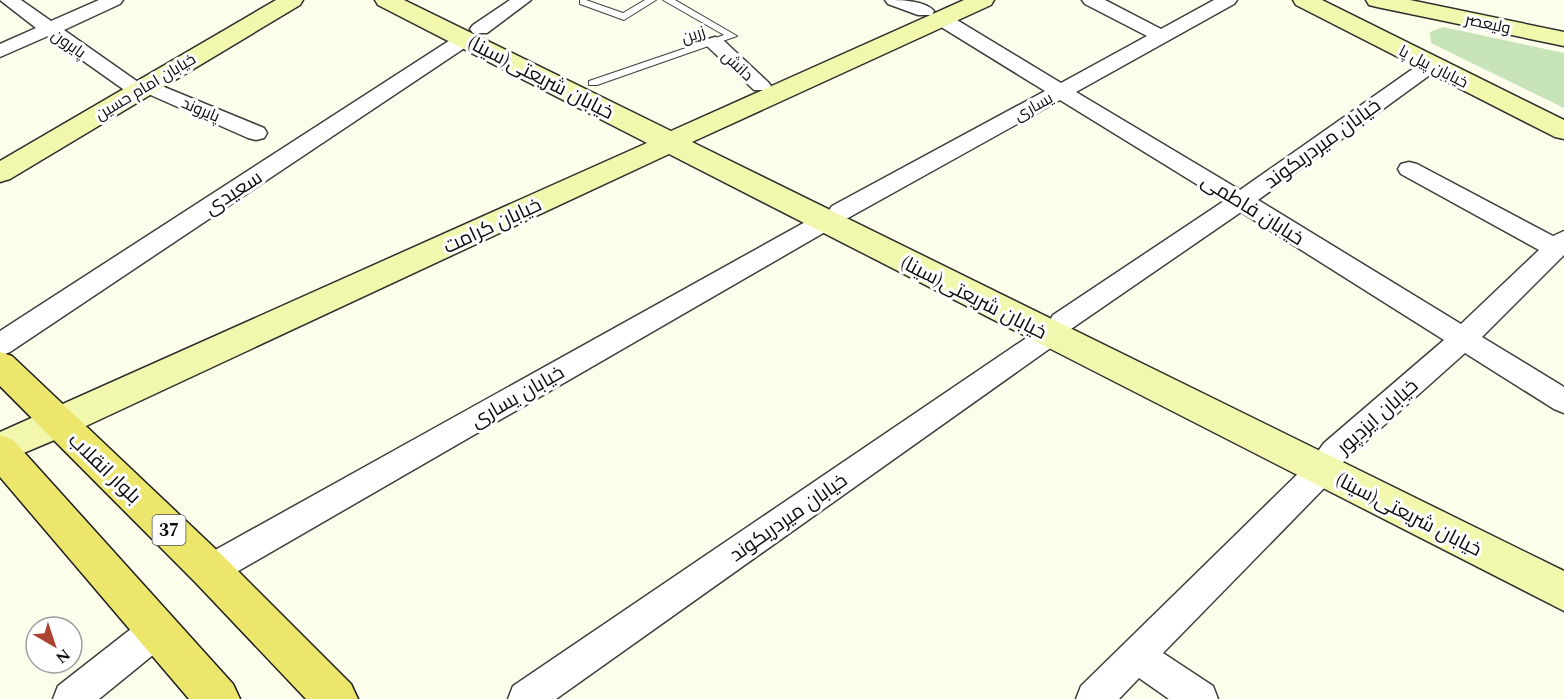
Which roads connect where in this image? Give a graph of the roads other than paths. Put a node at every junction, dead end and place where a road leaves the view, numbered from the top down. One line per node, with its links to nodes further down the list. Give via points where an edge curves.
1 (9, 0): 21 (street, پایرون)
2 (114, 0): 21 (street)
3 (271, 0): 30 (main road, خیابان امام حسین)
4 (292, 0): 30 (main road, خیابان امام حسین)
5 (386, 0): 22 (main road, خیابان شریعتی(سینا))
6 (420, 0): 22 (main road, خیابان شریعتی(سینا))
7 (522, 0): 22 (street, سعیدی)
8 (651, 0): 17 (lane, via 624,17)
9 (668, 0): 26 (lane, زرین, via 732,36)
10 (894, 0): 19 (street, خیابان فاطمی)
11 (982, 0): 19 (main road, خیابان کرامت)
12 (1091, 0): 23 (street)
13 (1228, 0): 23 (street, یساری)
14 (1304, 0): 28 (main road, خیابان پیل پا)
15 (1346, 0): 25 (main road, خیابان پیل پا)
16 (1377, 0): 18 (main road, ولیعصر)
17 (583, 2)
18 (1444, 7): 20 (main road, ولیعصر); 24 (main road, ولیعصر); 25 (main road, via 1420,25)
19 (939, 10): 31 (main road, خیابان کرامت); 32 (street, خیابان فاطمی); 36 (main road, خیابان کرامت)
20 (1564, 27)
21 (50, 29): 27 (street); 30 (street, پایرون)
22 (473, 34): 29 (main road, خیابان شریعتی(سینا)); 36 (main road, خیابان شریعتی(سینا)); 45 (street, سعیدی)
23 (1161, 36): 32 (street, یساری)
24 (1564, 39)
25 (1418, 40): 33 (main road, خیابان پیل پا)
26 (715, 43): 29 (lane, زرین); 31 (street, دانش)
27 (0, 51)
28 (1431, 65): 34 (main road, خیابان پیل پا); 40 (street, خیابان میردریکوند)
29 (593, 82): 36 (main road, خیابان شریعتی(سینا))
30 (137, 86): 35 (street, پایروند); 37 (main road, خیابان امام حسین); 39 (main road, خیابان امام حسین)
31 (761, 86): 36 (main road, خیابان کرامت)
32 (1060, 91): 40 (street, خیابان فاطمی); 41 (street, یساری)
33 (1564, 112)
34 (1564, 131)
35 (256, 133)
36 (674, 133): 41 (main road, خیابان شریعتی(سینا)); 48 (main road, خیابان کرامت)
37 (0, 163)
38 (1408, 169): 42 (street)
39 (0, 173)
40 (1241, 201): 43 (street, خیابان میردریکوند); 44 (street, خیابان فاطمی)
41 (832, 217): 43 (main road, خیابان شریعتی(سینا)); 53 (street, خیابان یساری)
42 (1560, 244): 44 (street, خیابان ایزدپور)
43 (1056, 328): 51 (main road, خیابان شریعتی(سینا)); 60 (street, خیابان میردریکوند)
44 (1462, 340): 47 (street, خیابان فاطمی); 51 (street, خیابان ایزدپور)
45 (0, 345)
46 (0, 364): 48 (main road, بلوار انقلاب / 37)
47 (1564, 401)
48 (53, 416): 49 (main road, خیابان کرامت); 50 (main road, خیابان کرامت); 53 (main road, بلوار انقلاب / 37)
49 (0, 431)
50 (0, 449): 55 (main road)
51 (1328, 461): 52 (main road, خیابان شریعتی(سینا)); 54 (main road, خیابان شریعتی(سینا)); 56 (street, خیابان ایزدپور)
52 (1564, 569)
53 (210, 570): 59 (main road, بلوار انقلاب / 37)
54 (1564, 592)
55 (157, 630): 57 (street); 58 (main road)
56 (1137, 656): 61 (street, خیابان ایزدپور); 62 (street)
57 (71, 699)
58 (218, 699)
59 (336, 699)
60 (526, 699)
61 (1094, 699)
62 (1200, 699)

